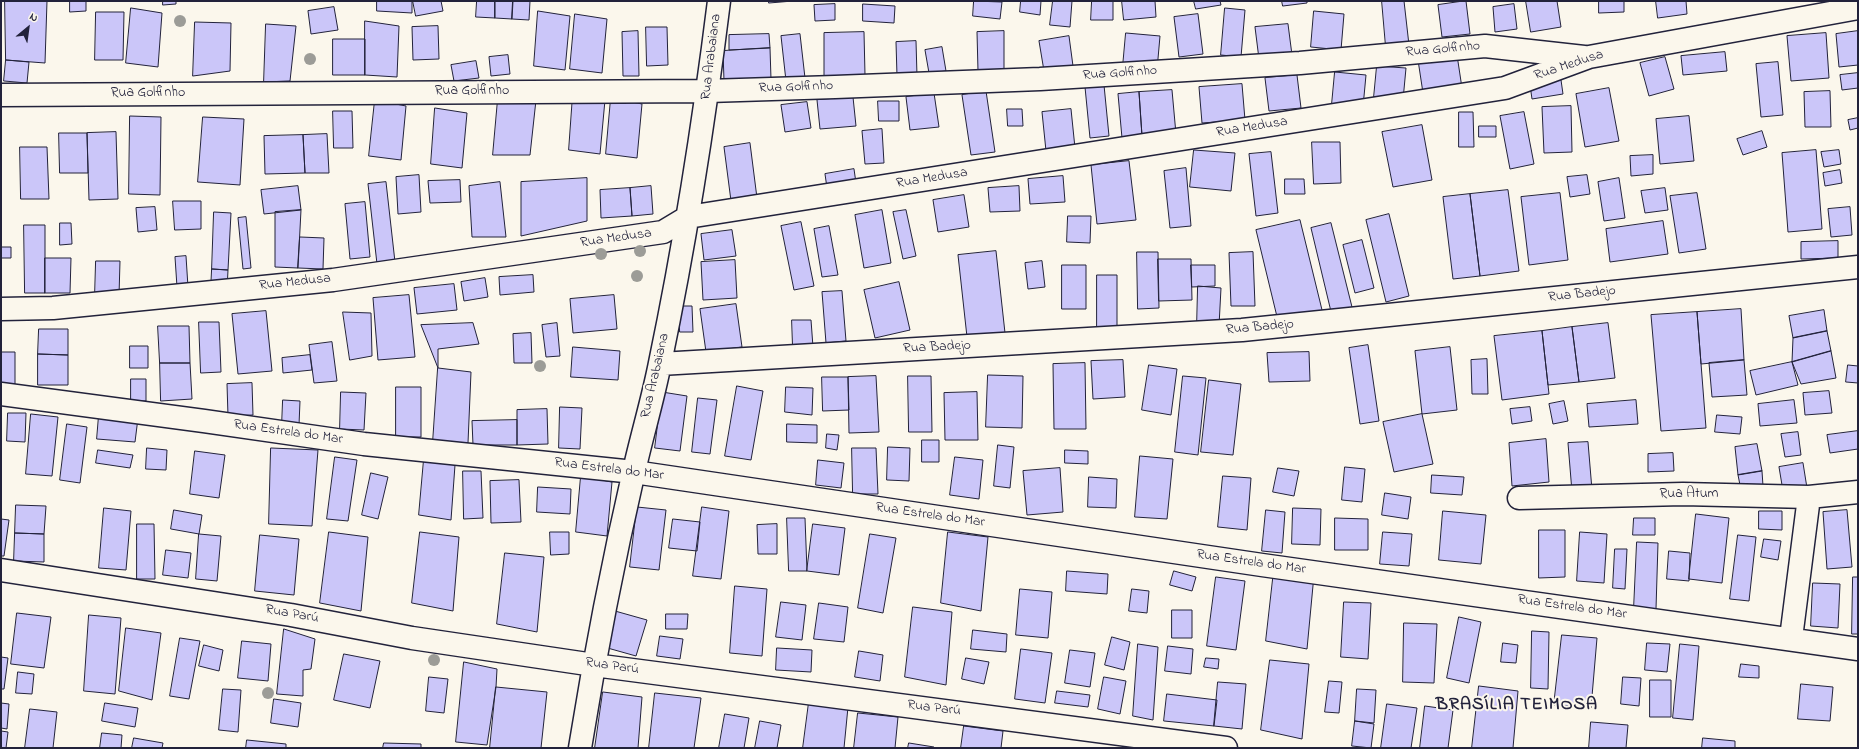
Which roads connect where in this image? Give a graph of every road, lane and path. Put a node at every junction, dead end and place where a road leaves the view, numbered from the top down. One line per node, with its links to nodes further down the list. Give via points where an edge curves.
1 (719, 1): 4 (street, Rua Arabaiana)
2 (1858, 8): 3 (street, Rua Medusa)
3 (1589, 57): 4 (street, Rua Golfinho, via 1485,46 1300,63 1040,79); 6 (street, Rua Medusa, via 1505,88)
4 (708, 91): 5 (street, Rua Golfinho); 6 (street, Rua Arabaiana)
5 (1, 95)
6 (688, 217): 8 (street, Rua Medusa, via 663,232 333,280 53,308); 9 (street, Rua Arabaiana)
7 (1858, 267): 9 (street, Rua Badejo, via 1242,330)
8 (1, 309)
9 (660, 364): 11 (street, Rua Arabaiana)
10 (1, 394): 11 (street, Rua Estrela do Mar, via 364,444)
11 (634, 472): 16 (street, Rua Estrela do Mar, via 1254,564); 18 (street, Rua Arabaiana)
12 (1858, 492): 14 (street, Rua Atum)
13 (1519, 498): 14 (street, Rua Atum, via 1683,494)
14 (1809, 498): 16 (street)
15 (1, 570): 18 (street, Rua Parú, via 291,615 412,638)
16 (1791, 638): 17 (street, Rua Estrela do Mar)
17 (1858, 649)
18 (594, 664): 19 (street, Rua Arabaiana); 20 (street, Rua Parú)
19 (580, 748)
20 (1226, 748)

